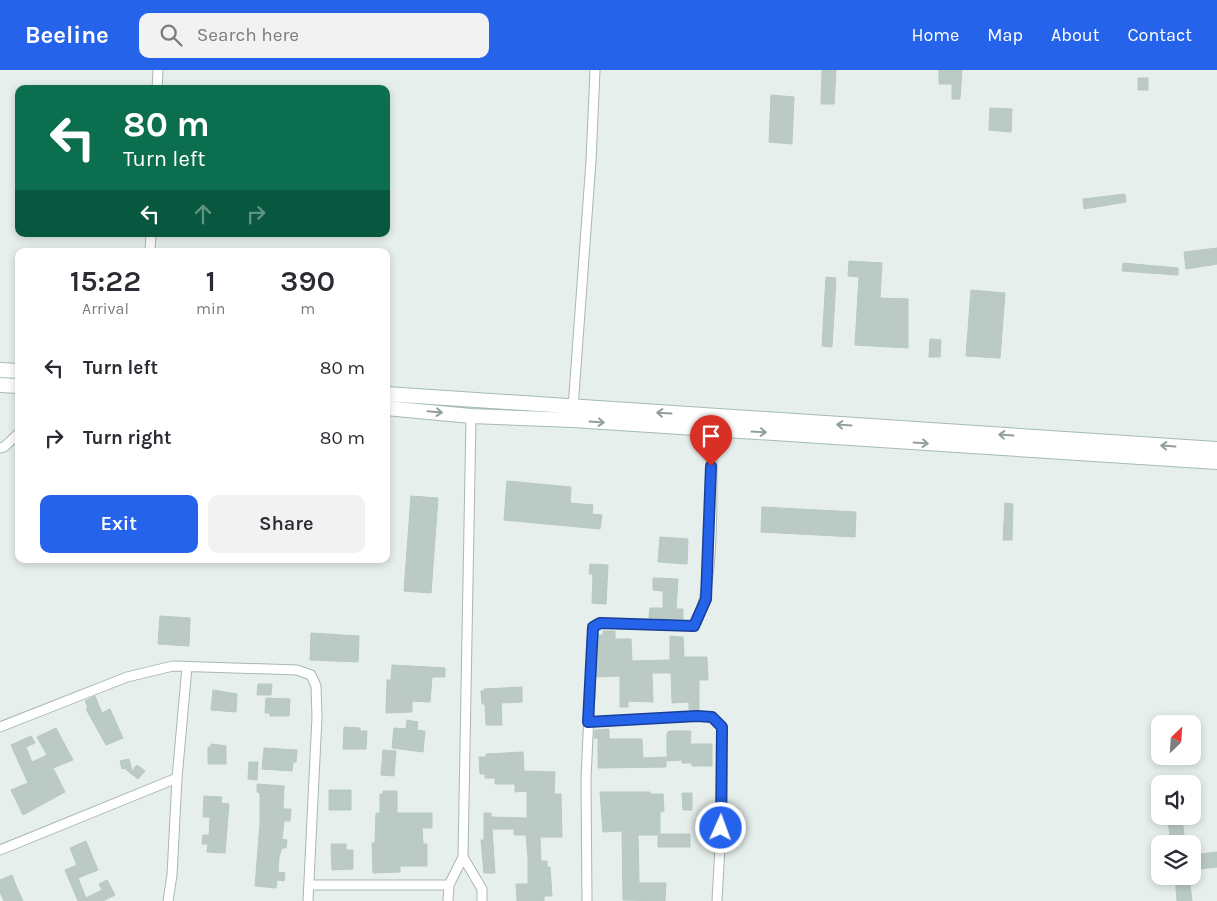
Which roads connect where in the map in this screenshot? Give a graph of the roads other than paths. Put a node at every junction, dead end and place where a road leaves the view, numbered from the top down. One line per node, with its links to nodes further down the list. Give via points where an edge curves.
1 (158, 70): 3 (street)
2 (595, 70): 10 (street, via 591,171)
3 (157, 85)
4 (0, 370): 5 (street)
5 (15, 371)
6 (0, 385): 7 (street)
7 (15, 386)
8 (390, 394): 10 (street)
9 (390, 408): 11 (street, one-way to 11)
10 (573, 408): 15 (street, one-way to 10)
11 (471, 416): 12 (street, one-way to 12); 22 (street)
12 (712, 430): 16 (street, one-way to 16); 18 (street, via 706,599 699,619 694,626 600,623 593,627)
13 (15, 437): 14 (street)
14 (0, 448)
15 (1217, 449)
16 (1217, 462)
17 (187, 667): 19 (street, via 173,666 127,677); 20 (street); 23 (street, via 297,670 311,675 316,686 317,716)
18 (588, 722): 29 (street); 30 (street, via 697,716 712,717 722,727)
19 (0, 727)
20 (177, 778): 21 (street); 25 (street)
21 (0, 850)
22 (463, 857): 24 (street); 28 (street, via 482,889)
23 (309, 885): 24 (street); 26 (street)
24 (449, 886): 27 (street)
25 (168, 901)
26 (308, 901)
27 (448, 901)
28 (482, 901)
29 (587, 901)
30 (717, 901)

